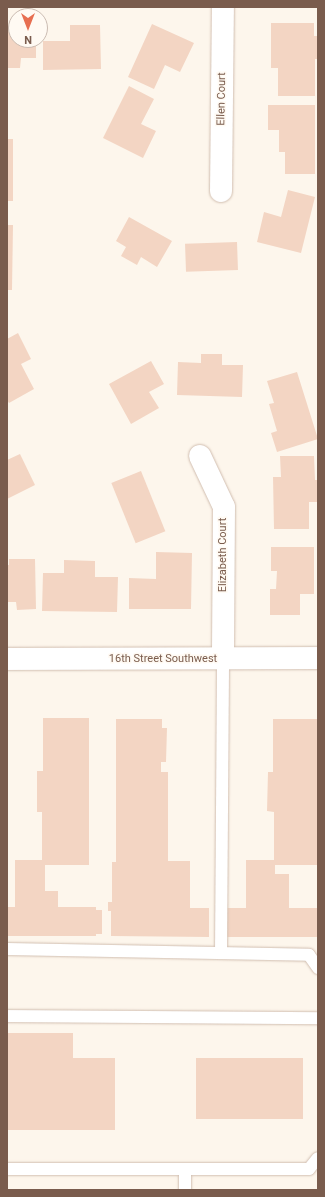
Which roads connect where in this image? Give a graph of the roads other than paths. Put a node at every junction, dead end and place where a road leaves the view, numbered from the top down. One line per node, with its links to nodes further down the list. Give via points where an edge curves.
1 (223, 7): 2 (street, Ellen Court)
2 (221, 191)
3 (200, 456): 6 (street, Elizabeth Court, via 224,507)
4 (7, 658): 6 (street, 16th Street Southwest)
5 (318, 658): 6 (street, 16th Street Southwest)
6 (222, 659): 8 (lane)
7 (7, 950): 8 (lane)
8 (221, 953): 9 (lane, via 309,955)
9 (318, 968)
10 (7, 1016): 11 (lane)
11 (318, 1018)
12 (318, 1158): 13 (lane, via 309,1169)
13 (185, 1169): 14 (lane); 15 (lane)
14 (7, 1170)
15 (185, 1190)

